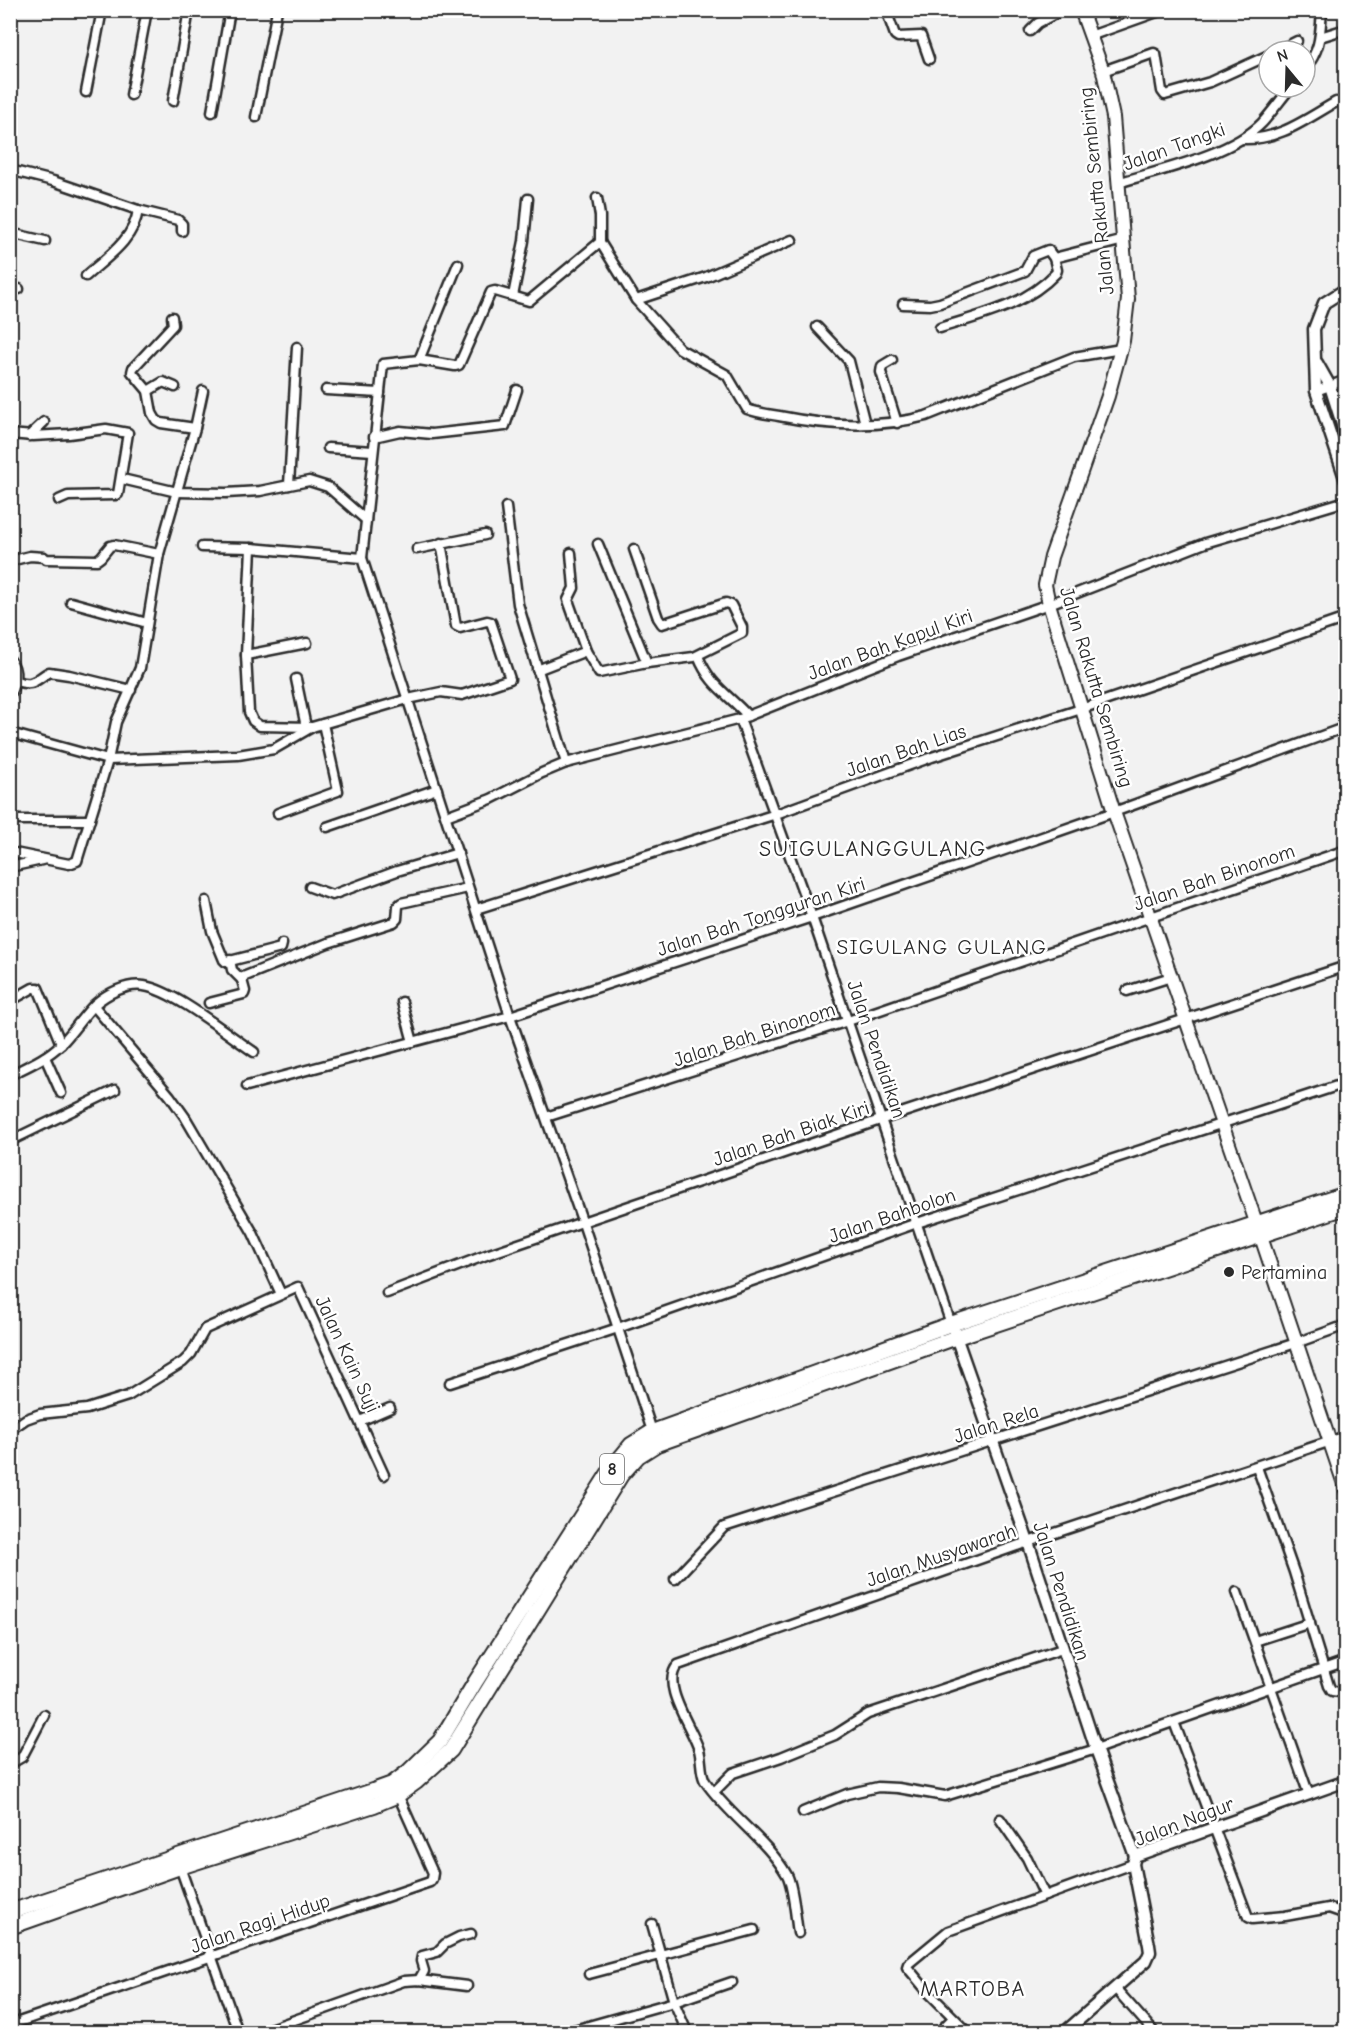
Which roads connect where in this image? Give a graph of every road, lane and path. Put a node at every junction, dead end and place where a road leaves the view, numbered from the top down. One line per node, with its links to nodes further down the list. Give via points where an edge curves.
1 (102, 10): 19 (street)
2 (147, 10): 20 (street)
3 (189, 10): 22 (street)
4 (230, 10): 24 (street)
5 (276, 10): 25 (street)
6 (886, 10): 16 (street, via 895,35 921,36)
7 (1062, 10): 12 (street)
8 (1081, 10): 13 (main road, Jalan Rakutta Sembiring)
9 (1163, 10): 13 (street)
10 (1322, 10): 14 (street)
11 (1346, 29): 14 (street)
12 (1030, 31)
13 (1090, 36): 18 (main road, Jalan Rakutta Sembiring)
14 (1320, 37): 15 (street)
15 (1317, 49)
16 (928, 58)
17 (1257, 60): 18 (street, via 1210,82 1165,95 1154,53)
18 (1103, 70): 28 (main road, Jalan Rakutta Sembiring, via 1113,117)
19 (86, 92)
20 (131, 95)
21 (1281, 99): 26 (street, Jalan Tangki, via 1261,124)
22 (173, 101)
23 (1336, 102): 26 (street, via 1274,136)
24 (212, 112)
25 (256, 117)
26 (1241, 138): 28 (street, Jalan Tangki, via 1203,156)
27 (10, 170): 31 (street)
28 (1118, 183): 35 (main road, Jalan Rakutta Sembiring)
29 (597, 198): 37 (street)
30 (528, 199): 42 (street)
31 (138, 210): 32 (street, via 178,220); 40 (street, via 127,238)
32 (182, 231)
33 (10, 233): 36 (street)
34 (792, 240): 43 (street, via 706,277)
35 (1124, 240): 38 (street); 49 (main road, Jalan Rakutta Sembiring, via 1128,299)
36 (45, 241)
37 (600, 242): 42 (street, via 529,301); 43 (street)
38 (1054, 258): 44 (street, via 1049,250 1041,253 1032,257 1025,271 940,303); 47 (street, via 1056,273 1032,294)
39 (458, 264): 50 (street)
40 (86, 276)
41 (1346, 289): 52 (street, via 1323,303 1314,329)
42 (513, 296): 50 (street, via 489,293 459,365)
43 (636, 300): 64 (street, via 680,349 727,375 750,410 829,424)
44 (903, 304)
45 (172, 317): 58 (street, via 173,325 132,370)
46 (818, 327): 64 (street, via 849,361)
47 (940, 328)
48 (297, 347): 74 (street)
49 (1121, 349): 63 (street, via 1074,357 926,416); 92 (main road, Jalan Rakutta Sembiring, via 1051,557 1045,585)
50 (419, 360): 61 (street, via 384,363)
51 (892, 360): 63 (street, via 882,366 881,372)
52 (1315, 361): 54 (street); 60 (street)
53 (1346, 381): 54 (street)
54 (1330, 386): 60 (street); 69 (street)
55 (176, 387): 58 (street, via 163,382)
56 (326, 390): 61 (street)
57 (517, 390): 68 (street, via 505,426)
58 (148, 391): 65 (street, via 156,420)
59 (203, 391): 65 (street)
60 (1316, 391): 73 (street)
61 (380, 393): 68 (street)
62 (44, 422): 67 (street)
63 (897, 423): 64 (street)
64 (865, 424)
65 (195, 428): 75 (street)
66 (10, 434): 67 (street)
67 (29, 436): 72 (street, via 106,429 128,433)
68 (374, 437): 71 (street)
69 (1346, 437)
70 (328, 448): 71 (street)
71 (373, 451): 79 (street)
72 (122, 478): 75 (street); 76 (street, via 116,495 68,496)
73 (1346, 481)
74 (290, 485): 75 (street, via 249,492); 79 (street, via 306,481 325,485)
75 (177, 492): 88 (street)
76 (59, 500)
77 (1346, 501): 92 (street, Jalan Bah Kapul Kiri, via 1205,543)
78 (506, 507): 101 (street, via 518,604)
79 (366, 520): 89 (street)
80 (485, 535): 81 (street)
81 (441, 543): 85 (street); 106 (street, via 456,626 491,622 510,679 462,695 441,692)
82 (598, 544): 100 (street)
83 (202, 547): 84 (street)
84 (251, 548): 89 (street); 97 (street)
85 (417, 549)
86 (633, 549): 98 (street, via 662,624 726,603 731,605 742,633)
87 (571, 553): 96 (street, via 574,588 569,602)
88 (159, 554): 90 (street, via 114,545 97,560 30,556); 94 (street)
89 (362, 558): 106 (street)
90 (10, 561)
91 (71, 602): 94 (street)
92 (1049, 604): 107 (main road, Jalan Rakutta Sembiring); 108 (street, Jalan Bah Kapul Kiri, via 898,656)
93 (1346, 618): 107 (street, Jalan Bah Lias)
94 (147, 623): 104 (street, via 140,668)
95 (307, 643): 97 (street)
96 (586, 651): 100 (street, via 598,673); 101 (street)
97 (246, 655): 110 (street, via 249,712 253,721 260,726)
98 (698, 656): 100 (street); 108 (street, via 717,688 735,702)
99 (10, 660): 103 (street)
100 (647, 663)
101 (537, 670): 114 (street)
102 (296, 679): 110 (street)
103 (16, 681): 104 (street, via 36,682 49,672); 105 (street)
104 (130, 690): 113 (street, via 116,722)
105 (10, 694)
106 (408, 699): 109 (street); 115 (street)
107 (1082, 709): 116 (main road, Jalan Rakutta Sembiring); 118 (street, Jalan Bah Lias, via 932,757)
108 (744, 717): 114 (street, Jalan Bah Kapul Kiri); 118 (street, Jalan Pendidikan)
109 (322, 724): 110 (street); 117 (street, via 338,791)
110 (309, 727): 113 (street, via 278,747 256,753)
111 (1346, 728): 116 (street, Jalan Bah Tongguran Kiri)
112 (10, 733): 113 (street)
113 (108, 760): 121 (street)
114 (566, 763): 119 (street, Jalan Bah Kapul Kiri)
115 (437, 789): 119 (street); 122 (street)
116 (1114, 812): 132 (main road, Jalan Rakutta Sembiring); 133 (street, Jalan Bah Tongguran Kiri)
117 (278, 813)
118 (776, 814): 131 (street, Jalan Bah Lias); 133 (street, Jalan Pendidikan)
119 (446, 816): 125 (street)
120 (10, 820): 121 (street)
121 (90, 820): 126 (street, via 77,861 69,864)
122 (327, 827)
123 (1346, 850): 132 (street, Jalan Bah Binonom)
124 (10, 852): 126 (street)
125 (458, 853): 128 (street, via 332,895); 129 (street)
126 (45, 859): 127 (street)
127 (10, 867)
128 (310, 887)
129 (468, 888): 131 (street); 138 (street, via 401,903 394,922 328,943)
130 (206, 901): 135 (street, via 212,931 223,958 226,962)
131 (476, 909): 144 (street)
132 (1150, 916): 137 (main road, Jalan Rakutta Sembiring); 146 (street, Jalan Bah Binonom)
133 (812, 917): 144 (street, Jalan Bah Tongguran Kiri); 146 (street, Jalan Pendidikan)
134 (282, 944): 135 (street, via 281,948)
135 (230, 960): 138 (street, via 232,970)
136 (1346, 966): 145 (street, Jalan Bah Biak Kiri)
137 (1171, 977): 139 (street); 145 (main road, Jalan Rakutta Sembiring)
138 (242, 980): 142 (street, via 243,994)
139 (1127, 991)
140 (10, 1001): 148 (street, via 38,988)
141 (402, 1002): 147 (street)
142 (208, 1003)
143 (94, 1006): 148 (street); 149 (street, via 126,987 145,986 167,994); 166 (street, via 185,1117 253,1233)
144 (510, 1016): 147 (street, Jalan Bah Tongguran Kiri); 156 (street)
145 (1185, 1020): 157 (street, Jalan Bah Biak Kiri); 158 (main road, Jalan Rakutta Sembiring)
146 (848, 1021): 156 (street, Jalan Bah Binonom); 157 (street, Jalan Pendidikan)
147 (413, 1042): 153 (street, Jalan Bah Tongguran Kiri)
148 (61, 1044): 150 (street)
149 (254, 1052)
150 (45, 1057): 151 (street); 155 (street)
151 (10, 1075)
152 (1346, 1083): 158 (street, Jalan Bahbolon)
153 (247, 1086)
154 (115, 1090): 159 (street)
155 (61, 1093)
156 (546, 1117): 162 (street)
157 (883, 1119): 162 (street, Jalan Bah Biak Kiri); 163 (street, Jalan Pendidikan)
158 (1220, 1124): 163 (street, Jalan Bahbolon); 164 (main road, Jalan Rakutta Sembiring)
159 (10, 1141)
160 (1346, 1194): 164 (highway, 8)
161 (1346, 1207): 164 (highway, 8)
162 (583, 1222): 165 (street, Jalan Bah Biak Kiri); 168 (street)
163 (917, 1223): 168 (street, Jalan Bahbolon); 169 (street, Jalan Pendidikan)
164 (1258, 1230): 169 (highway, 8); 170 (main road, Jalan Rakutta Sembiring)
165 (387, 1293)
166 (281, 1294): 173 (street, Jalan Kain Suji, via 300,1288); 174 (street, via 205,1329 183,1362 129,1396 87,1409 40,1414)
167 (1346, 1325): 170 (street, Jalan Rela)
168 (618, 1328): 171 (street, Jalan Bahbolon); 176 (street)
169 (954, 1331): 176 (highway, 8); 177 (street, Jalan Pendidikan)
170 (1296, 1343): 177 (street, Jalan Rela); 178 (main road, Jalan Rakutta Sembiring)
171 (450, 1383)
172 (390, 1408): 173 (street)
173 (360, 1420): 180 (street, Jalan Kain Suji)
174 (10, 1430)
175 (1346, 1436): 178 (street, Jalan Musyawarah)
176 (654, 1438): 198 (highway, 8, via 621,1475 450,1750); 206 (highway, 8, via 632,1445 612,1468 440,1741 392,1784)
177 (993, 1441): 182 (street, Jalan Pendidikan); 183 (street, Jalan Rela, via 723,1527)
178 (1328, 1442): 179 (street, Jalan Musyawarah); 181 (main road, Jalan Rakutta Sembiring)
179 (1257, 1467): 182 (street, Jalan Musyawarah); 185 (street)
180 (384, 1475)
181 (1346, 1490)
182 (1028, 1542): 187 (street, Jalan Pendidikan); 197 (street, Jalan Musyawarah, via 674,1669 677,1703 700,1753 703,1777)
183 (675, 1579)
184 (1237, 1592): 186 (street)
185 (1310, 1623): 186 (street); 189 (street)
186 (1255, 1641): 190 (street)
187 (1062, 1649): 194 (street, Jalan Pendidikan); 197 (street, via 868,1714 835,1735 733,1773)
188 (1346, 1661): 189 (street)
189 (1324, 1668): 190 (street); 191 (street, via 1332,1691)
190 (1272, 1688): 193 (street); 199 (street)
191 (1346, 1690)
192 (44, 1715): 195 (street, via 22,1757)
193 (1174, 1722): 194 (street); 202 (street)
194 (1096, 1749): 200 (street, via 945,1796 878,1787 846,1794); 203 (street, Jalan Pendidikan)
195 (10, 1764)
196 (1346, 1781): 199 (street, Jalan Nagur)
197 (714, 1792): 212 (street, via 787,1875)
198 (398, 1795): 204 (highway, 8); 214 (street, Jalan Ragi Hidup, via 433,1873 430,1882)
199 (1309, 1795): 202 (street, Jalan Nagur)
200 (803, 1812)
201 (1000, 1818): 205 (street, via 1027,1858)
202 (1215, 1827): 203 (street, Jalan Nagur); 207 (street, via 1249,1918 1329,1908)
203 (1134, 1860): 205 (street); 219 (street, Jalan Nagur, via 1150,1952 1146,1962)
204 (180, 1867): 209 (highway, 8); 214 (street)
205 (1045, 1896): 221 (street, via 948,1931 908,1964)
206 (10, 1912)
207 (1346, 1914)
208 (652, 1924): 213 (street)
209 (10, 1927)
210 (754, 1930): 213 (street)
211 (471, 1934): 216 (street, via 422,1956 424,1971)
212 (798, 1934)
213 (662, 1955): 215 (street); 220 (street)
214 (212, 1957): 222 (street, Jalan Ragi Hidup); 225 (street)
215 (589, 1974)
216 (419, 1980): 218 (street); 226 (street, via 404,1981)
217 (732, 1982): 220 (street)
218 (467, 1986)
219 (1115, 1988): 224 (street, Jalan Nagur); 231 (street)
220 (674, 2002): 223 (street); 228 (street)
221 (953, 2018): 229 (street); 230 (street)
222 (10, 2025)
223 (584, 2030): 227 (street)
224 (1070, 2031)
225 (238, 2032)
226 (261, 2032)
227 (567, 2032)
228 (687, 2032)
229 (939, 2032)
230 (968, 2032)
231 (1155, 2032)

